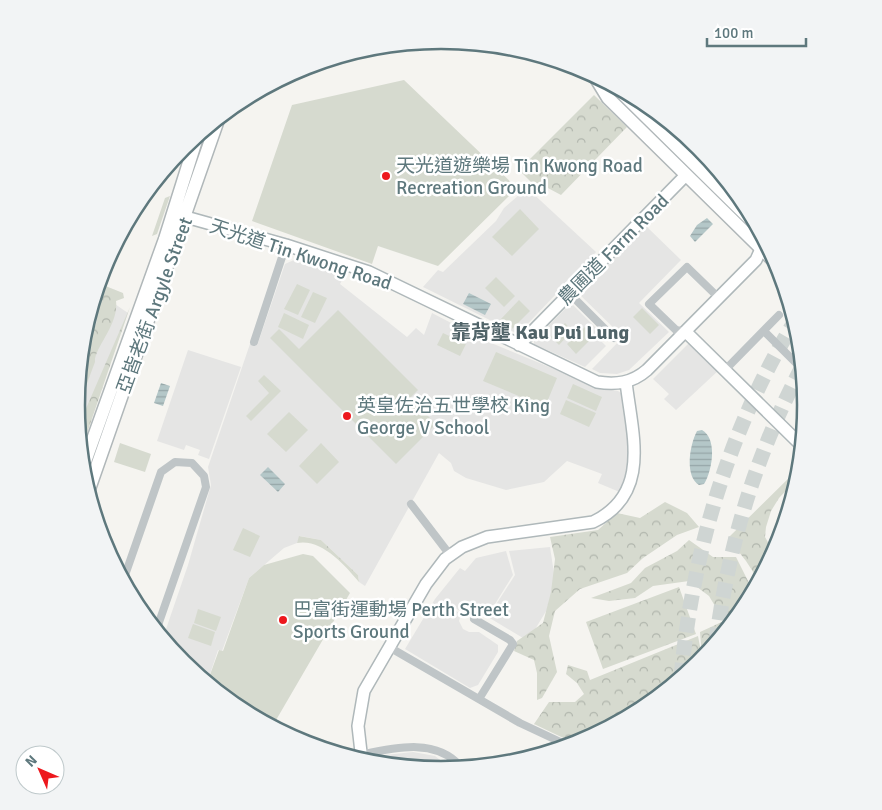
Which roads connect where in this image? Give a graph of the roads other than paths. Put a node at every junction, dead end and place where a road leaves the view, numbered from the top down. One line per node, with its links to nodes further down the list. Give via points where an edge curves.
1 (599, 85): 8 (main road)
2 (636, 107): 3 (main road)
3 (651, 122): 4 (street); 9 (main road)
4 (661, 124)
5 (214, 131): 11 (main road, 亞皆老街 Argyle Street)
6 (195, 147): 11 (main road, 亞皆老街 Argyle Street)
7 (702, 163): 9 (street)
8 (686, 175): 13 (main road); 15 (street, 農圃道 Farm Road)
9 (708, 178): 10 (main road)
10 (736, 205)
11 (180, 216): 12 (street, 天光道 Tin Kwong Road); 27 (main road, 亞皆老街 Argyle Street); 28 (main road, 亞皆老街 Argyle Street)
12 (286, 245): 21 (street); 22 (street, 天光道 Tin Kwong Road, via 380,277)
13 (761, 247)
14 (762, 250): 16 (street, 天光道 Tin Kwong Road)
15 (569, 294): 20 (street); 22 (street, 農圃道 Farm Road)
16 (719, 298): 19 (street, 天光道 Tin Kwong Road); 19 (street, via 687,267 649,304 676,330)
17 (779, 315): 18 (street)
18 (764, 331): 23 (street); 24 (street)
19 (686, 332): 24 (street); 25 (street, 天光道 Tin Kwong Road, via 639,377)
20 (614, 338)
21 (254, 342)
22 (519, 345): 25 (street, 天光道 Tin Kwong Road, via 597,382)
23 (794, 361)
24 (725, 370): 26 (street)
25 (626, 382): 30 (street, via 634,474 628,491 616,506 587,524 487,537)
26 (795, 439)
27 (88, 453)
28 (93, 478)
29 (411, 504): 30 (street)
30 (450, 554): 34 (street, via 431,576)
31 (126, 572): 33 (street, via 161,472 175,462 187,461 201,471 206,487)
32 (474, 619): 35 (street, via 513,644)
33 (159, 623)
34 (389, 647): 35 (street); 37 (street, via 361,701)
35 (479, 699): 36 (street)
36 (558, 741)
37 (358, 751)
38 (375, 755): 39 (street, via 416,746 429,748)
39 (454, 760)

